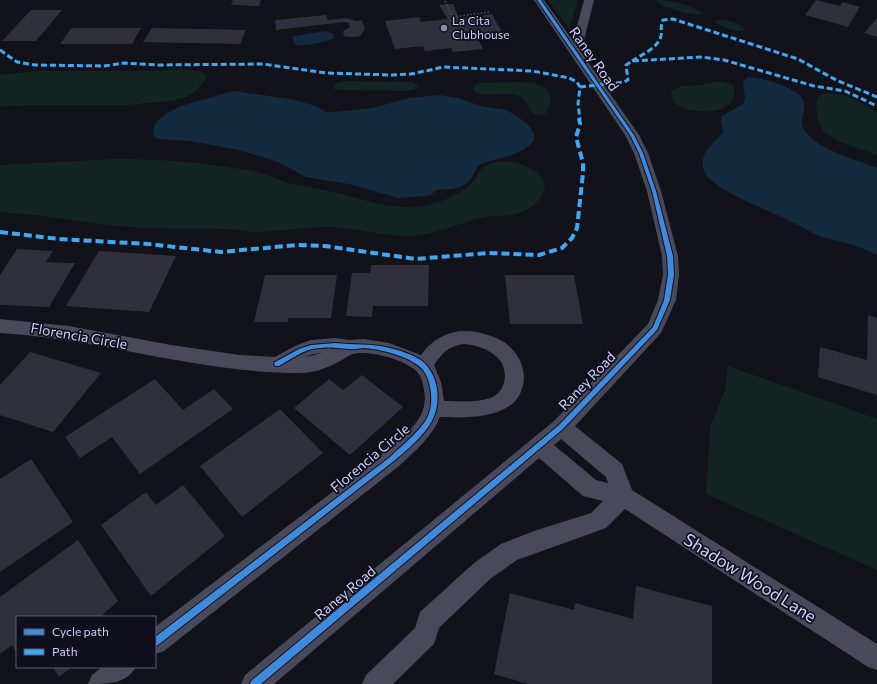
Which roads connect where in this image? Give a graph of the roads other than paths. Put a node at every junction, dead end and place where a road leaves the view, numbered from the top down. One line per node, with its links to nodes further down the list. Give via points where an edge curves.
1 (539, 0): 3 (street, Raney Road)
2 (589, 0): 3 (street, Raney Road)
3 (575, 53): 7 (street, Raney Road, via 632,135 641,153 654,190 670,256 671,275 666,300 655,328)
4 (0, 326): 5 (street, Florencia Circle, via 52,331 248,364 317,363 350,347 364,346 389,350)
5 (423, 366): 6 (street, Florencia Circle, via 432,382 435,397); 6 (street, via 440,345 462,337 492,344 504,352 514,368 513,388 508,396 498,403 486,407)
6 (433, 409): 10 (street, Florencia Circle, via 429,421 392,459)
7 (561, 426): 8 (street, Raney Road); 9 (street, via 615,471)
8 (539, 445): 9 (street, Shadow Wood Lane, via 591,489); 14 (street, Raney Road)
9 (623, 496): 11 (street, Shadow Wood Lane); 15 (street, via 598,521 509,552 482,571 429,621 425,635)
10 (156, 641)
11 (877, 658)
12 (122, 668): 13 (street)
13 (101, 684)
14 (254, 684)
15 (375, 684)

